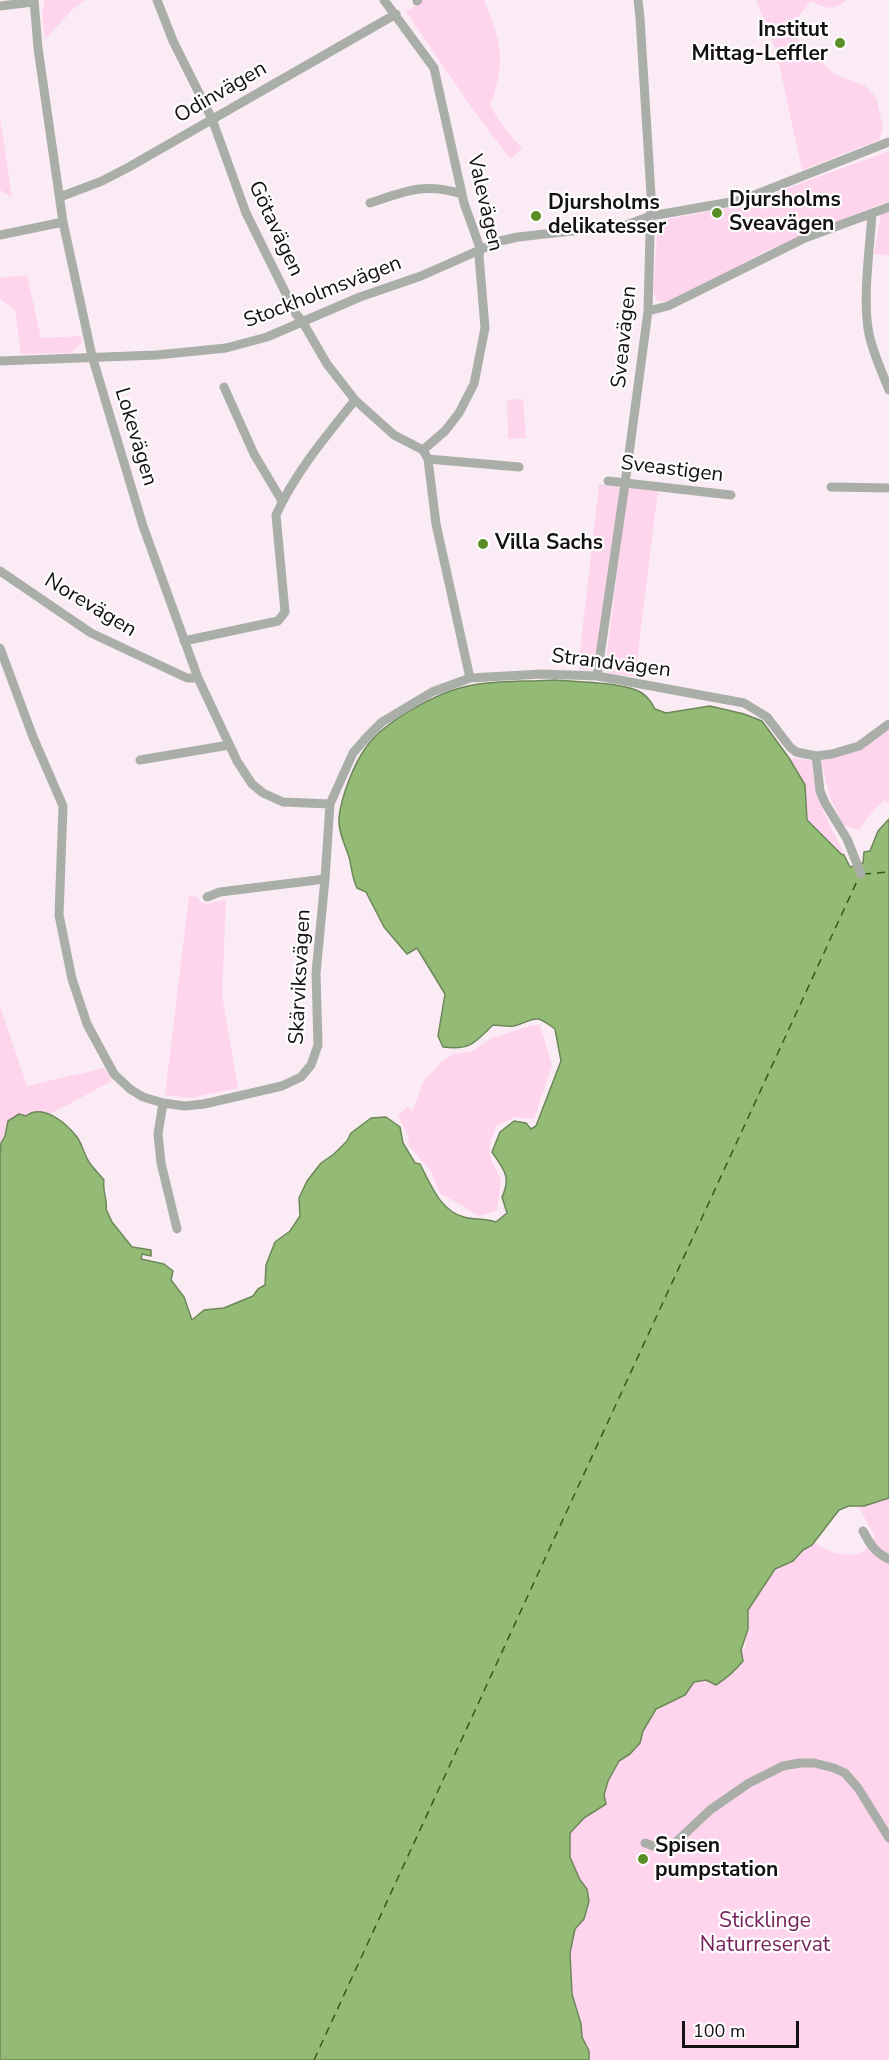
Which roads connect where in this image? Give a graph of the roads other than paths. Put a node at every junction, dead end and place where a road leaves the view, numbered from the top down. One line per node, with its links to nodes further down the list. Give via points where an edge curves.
1 (158, 0): 7 (street, Götavägen, via 173,41)
2 (384, 0): 6 (street, Valevägen)
3 (638, 0): 14 (street, Sveavägen)
4 (33, 1): 5 (street); 10 (street, Lokevägen)
5 (0, 6)
6 (396, 14): 7 (street, Odinvägen); 9 (street, Valevägen, via 434,68)
7 (212, 119): 10 (street, Odinvägen, via 102,182); 19 (street, Götavägen, via 246,213)
8 (889, 142): 14 (street, Stockholmsvägen, via 742,200)
9 (462, 194): 11 (street, via 430,187); 17 (street, Valevägen)
10 (60, 197): 15 (street, Lokevägen)
11 (370, 203)
12 (889, 207): 13 (street)
13 (872, 213): 18 (street, via 805,238 668,306); 23 (street, via 868,331)
14 (651, 216): 17 (street, Stockholmsvägen, via 626,225 518,237); 18 (street, Sveavägen)
15 (63, 222): 16 (street); 20 (street, Lokevägen)
16 (0, 235)
17 (480, 248): 19 (street, Stockholmsvägen, via 421,276); 25 (street, Valevägen, via 485,328 474,384 459,413)
18 (648, 310): 29 (street, Sveavägen)
19 (302, 321): 20 (street, Stockholmsvägen, via 267,337 226,348); 24 (street, Götavägen, via 327,364)
20 (92, 356): 21 (street, Stockholmsvägen); 35 (street, Lokevägen, via 143,526)
21 (0, 361)
22 (224, 387): 33 (street, via 254,454)
23 (889, 390)
24 (355, 400): 25 (street, Götavägen, via 394,435); 33 (street)
25 (423, 450): 26 (street)
26 (428, 459): 27 (street); 39 (street, via 436,524)
27 (519, 467)
28 (608, 481): 29 (street, Sveastigen)
29 (625, 484): 32 (street, Sveastigen); 37 (street, Sveavägen)
30 (831, 487): 31 (street)
31 (889, 488)
32 (731, 495)
33 (282, 501): 35 (street, via 276,515 283,616 278,621)
34 (0, 571): 38 (street, Norevägen, via 91,633 187,678)
35 (184, 641): 38 (street, Lokevägen)
36 (0, 648): 48 (street, Skärviksvägen, via 63,806 59,915 72,979 87,1024 114,1074 143,1097)
37 (597, 676): 39 (street, Strandvägen); 42 (street, Strandvägen, via 744,703 767,717 796,752)
38 (198, 678): 41 (street, Lokevägen)
39 (470, 678): 44 (street, Strandvägen, via 432,692 382,722 352,753)
40 (889, 724): 42 (street, via 847,751)
41 (229, 745): 43 (street); 44 (street, Lokevägen, via 252,783 263,793 283,802)
42 (816, 756): 45 (street, via 820,791 847,838)
43 (140, 760)
44 (330, 804): 46 (street, Skärviksvägen)
45 (861, 874)
46 (325, 879): 47 (street); 48 (street, Skärviksvägen, via 316,973 318,1045 311,1065 301,1077 282,1086 204,1104)
47 (207, 897)
48 (163, 1103): 49 (street, via 158,1134 161,1163)
49 (177, 1229)
50 (863, 1531): 51 (street, via 879,1555)
51 (889, 1559)
52 (889, 1838): 53 (street, via 844,1773 824,1765 800,1763 783,1766 749,1783 710,1810 673,1845 659,1848)
53 (645, 1843)

